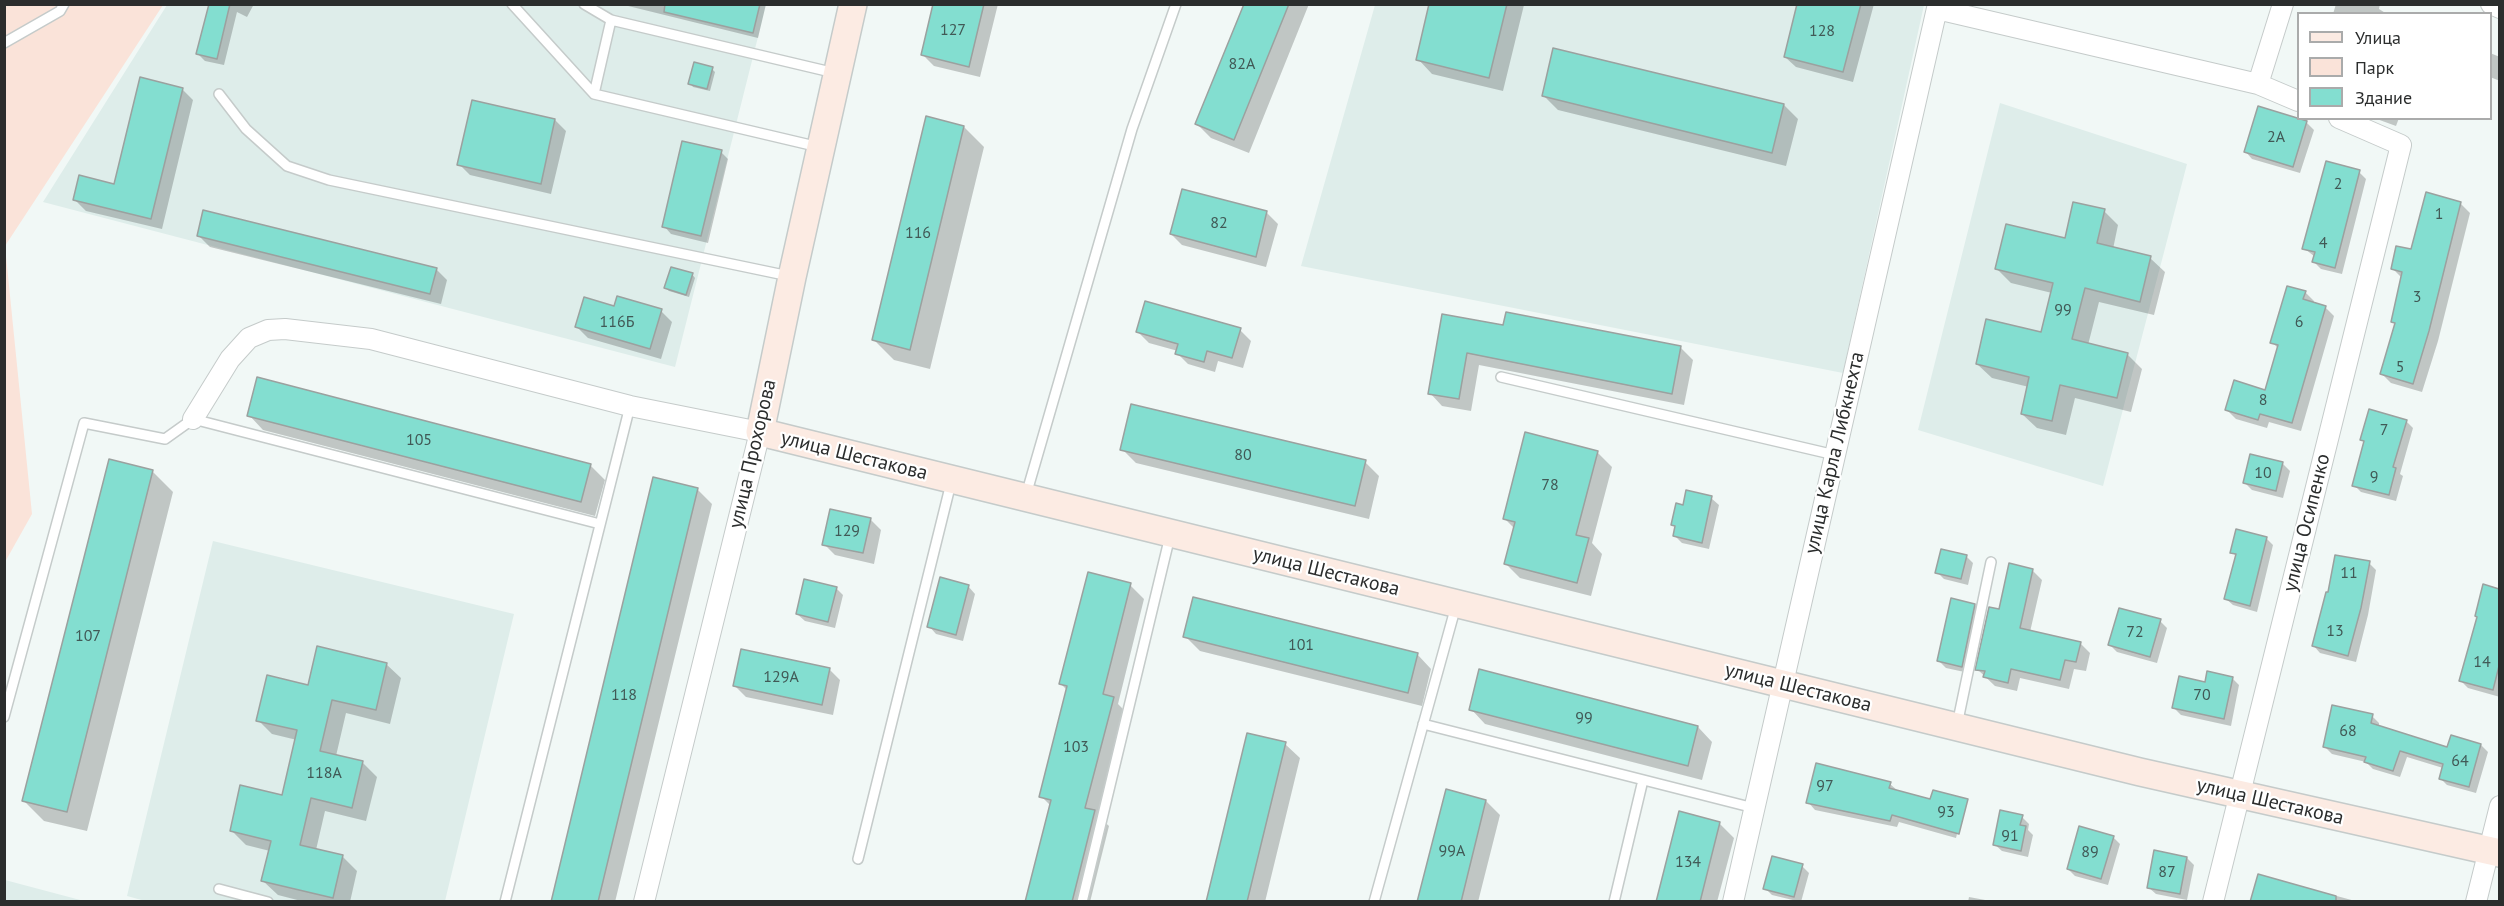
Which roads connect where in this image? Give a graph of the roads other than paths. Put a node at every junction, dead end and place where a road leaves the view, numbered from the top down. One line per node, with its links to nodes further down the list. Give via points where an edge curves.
1 (64, 4): 11 (lane, via 60,11)
2 (512, 4): 15 (lane)
3 (584, 4): 10 (lane)
4 (853, 4): 12 (main road, улица Прохорова)
5 (1176, 4): 26 (lane, via 1132,129)
6 (2283, 4): 13 (street)
7 (2491, 4): 9 (street)
8 (1937, 7): 13 (street); 24 (street, улица Карла Либкнехта)
9 (2499, 8)
10 (611, 20): 12 (lane); 15 (lane)
11 (4, 43)
12 (838, 74): 18 (main road, улица Прохорова)
13 (2258, 84): 16 (street)
14 (219, 94): 19 (lane, via 246,129 287,166 298,170)
15 (594, 94): 18 (lane)
16 (2297, 101)
17 (2344, 120): 36 (street, улица Осипенко, via 2401,145)
18 (821, 147): 19 (main road, улица Прохорова)
19 (792, 277): 23 (main road, улица Прохорова)
20 (1501, 377): 24 (lane)
21 (630, 406): 22 (street, улица Шестакова, via 371,339 285,328 249,338 230,359); 23 (street, улица Шестакова); 27 (lane)
22 (193, 419): 27 (lane); 32 (lane, via 165,439 84,423)
23 (760, 432): 25 (main road, улица Шестакова); 44 (street, улица Прохорова)
24 (1834, 455): 31 (street, улица Карла Либкнехта)
25 (952, 480): 26 (main road, улица Шестакова); 40 (lane)
26 (1026, 498): 28 (main road, улица Шестакова)
27 (600, 525): 43 (lane)
28 (1170, 534): 30 (main road, улица Шестакова); 45 (lane)
29 (1991, 562): 34 (lane)
30 (1456, 604): 31 (main road, улица Шестакова); 33 (lane)
31 (1782, 684): 34 (main road, улица Шестакова); 38 (street, улица Карла Либкнехта)
32 (4, 717)
33 (1423, 724): 35 (lane); 46 (lane)
34 (1956, 727): 36 (main road, улица Шестакова)
35 (1643, 780): 38 (lane); 47 (lane)
36 (2240, 795): 39 (main road, улица Шестакова); 49 (street, улица Осипенко)
37 (2499, 806): 39 (street)
38 (1754, 808): 48 (street, улица Карла Либкнехта)
39 (2494, 852): 50 (street)
40 (858, 859)
41 (219, 889): 42 (lane)
42 (268, 902)
43 (505, 902)
44 (644, 902)
45 (1082, 902)
46 (1374, 902)
47 (1614, 902)
48 (1733, 902)
49 (2213, 902)
50 (2476, 902)

